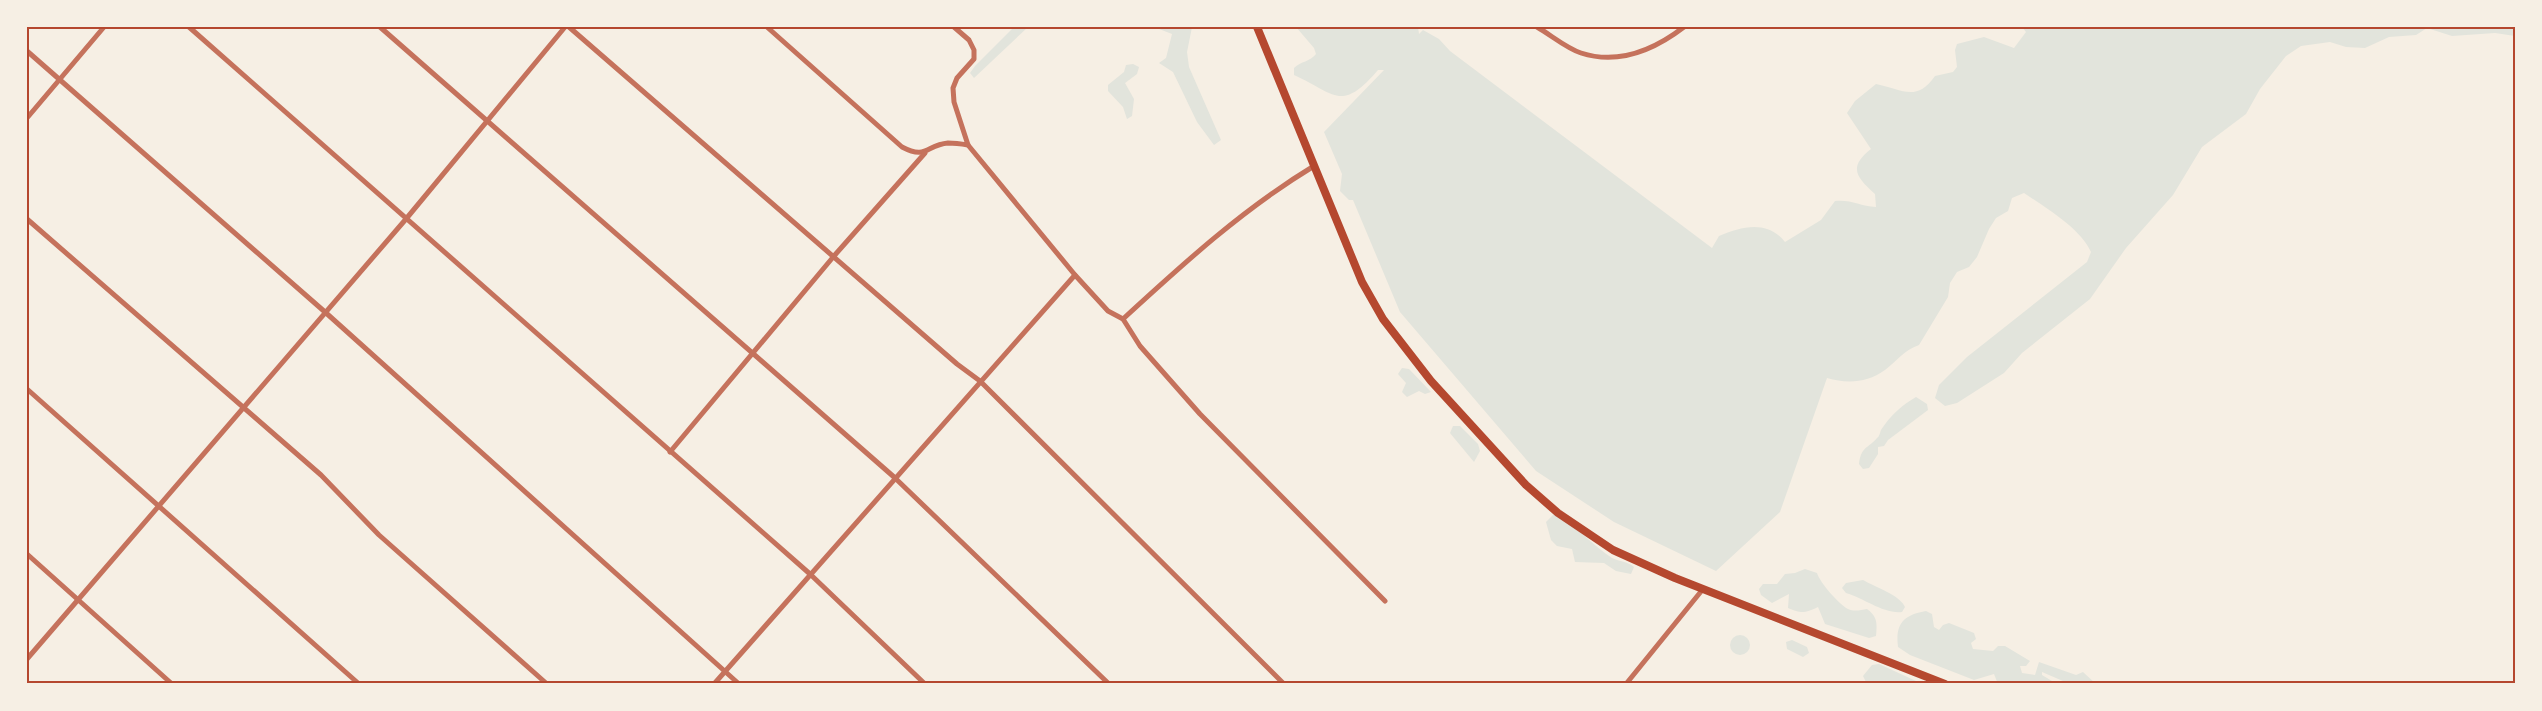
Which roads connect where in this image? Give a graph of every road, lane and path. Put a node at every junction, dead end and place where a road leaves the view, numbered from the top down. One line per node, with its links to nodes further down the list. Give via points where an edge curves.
1 (104, 27): 11 (street)
2 (189, 27): 18 (street)
3 (380, 27): 13 (street)
4 (567, 27): 13 (street); 19 (street)
5 (767, 27): 15 (street, via 902,147)
6 (954, 27): 14 (street, via 974,50 974,59 953,88)
7 (1257, 27): 16 (main road)
8 (1537, 27): 9 (street, via 1579,53 1606,59 1633,56)
9 (1684, 27)
10 (27, 51): 11 (street)
11 (58, 80): 12 (street); 21 (street)
12 (27, 118)
13 (486, 121): 18 (street); 23 (street)
14 (968, 145): 15 (street, via 946,143); 20 (street)
15 (925, 153): 19 (street)
16 (1314, 166): 22 (street, via 1269,193 1216,234); 32 (main road, via 1362,282 1383,319 1431,381 1526,485 1558,513 1613,550)
17 (27, 219): 26 (street)
18 (406, 219): 21 (street); 27 (street)
19 (834, 256): 23 (street); 24 (street)
20 (1075, 275): 22 (street, via 1108,311); 24 (street)
21 (325, 312): 26 (street); 36 (street)
22 (1123, 319): 34 (street, via 1140,346 1200,414)
23 (753, 353): 27 (street); 28 (street)
24 (980, 381): 28 (street); 44 (street)
25 (27, 389): 29 (street)
26 (242, 406): 29 (street); 39 (street, via 321,474 379,535)
27 (670, 452): 31 (street)
28 (894, 477): 31 (street); 43 (street)
29 (158, 504): 33 (street); 38 (street)
30 (27, 554): 33 (street)
31 (810, 574): 36 (street); 42 (street)
32 (1703, 589): 45 (street); 46 (main road)
33 (77, 598): 35 (street); 37 (street)
34 (1385, 601)
35 (27, 659)
36 (725, 670): 40 (street); 41 (street)
37 (171, 684)
38 (360, 684)
39 (547, 684)
40 (714, 684)
41 (740, 684)
42 (925, 684)
43 (1109, 684)
44 (1284, 684)
45 (1626, 684)
46 (1945, 684)

